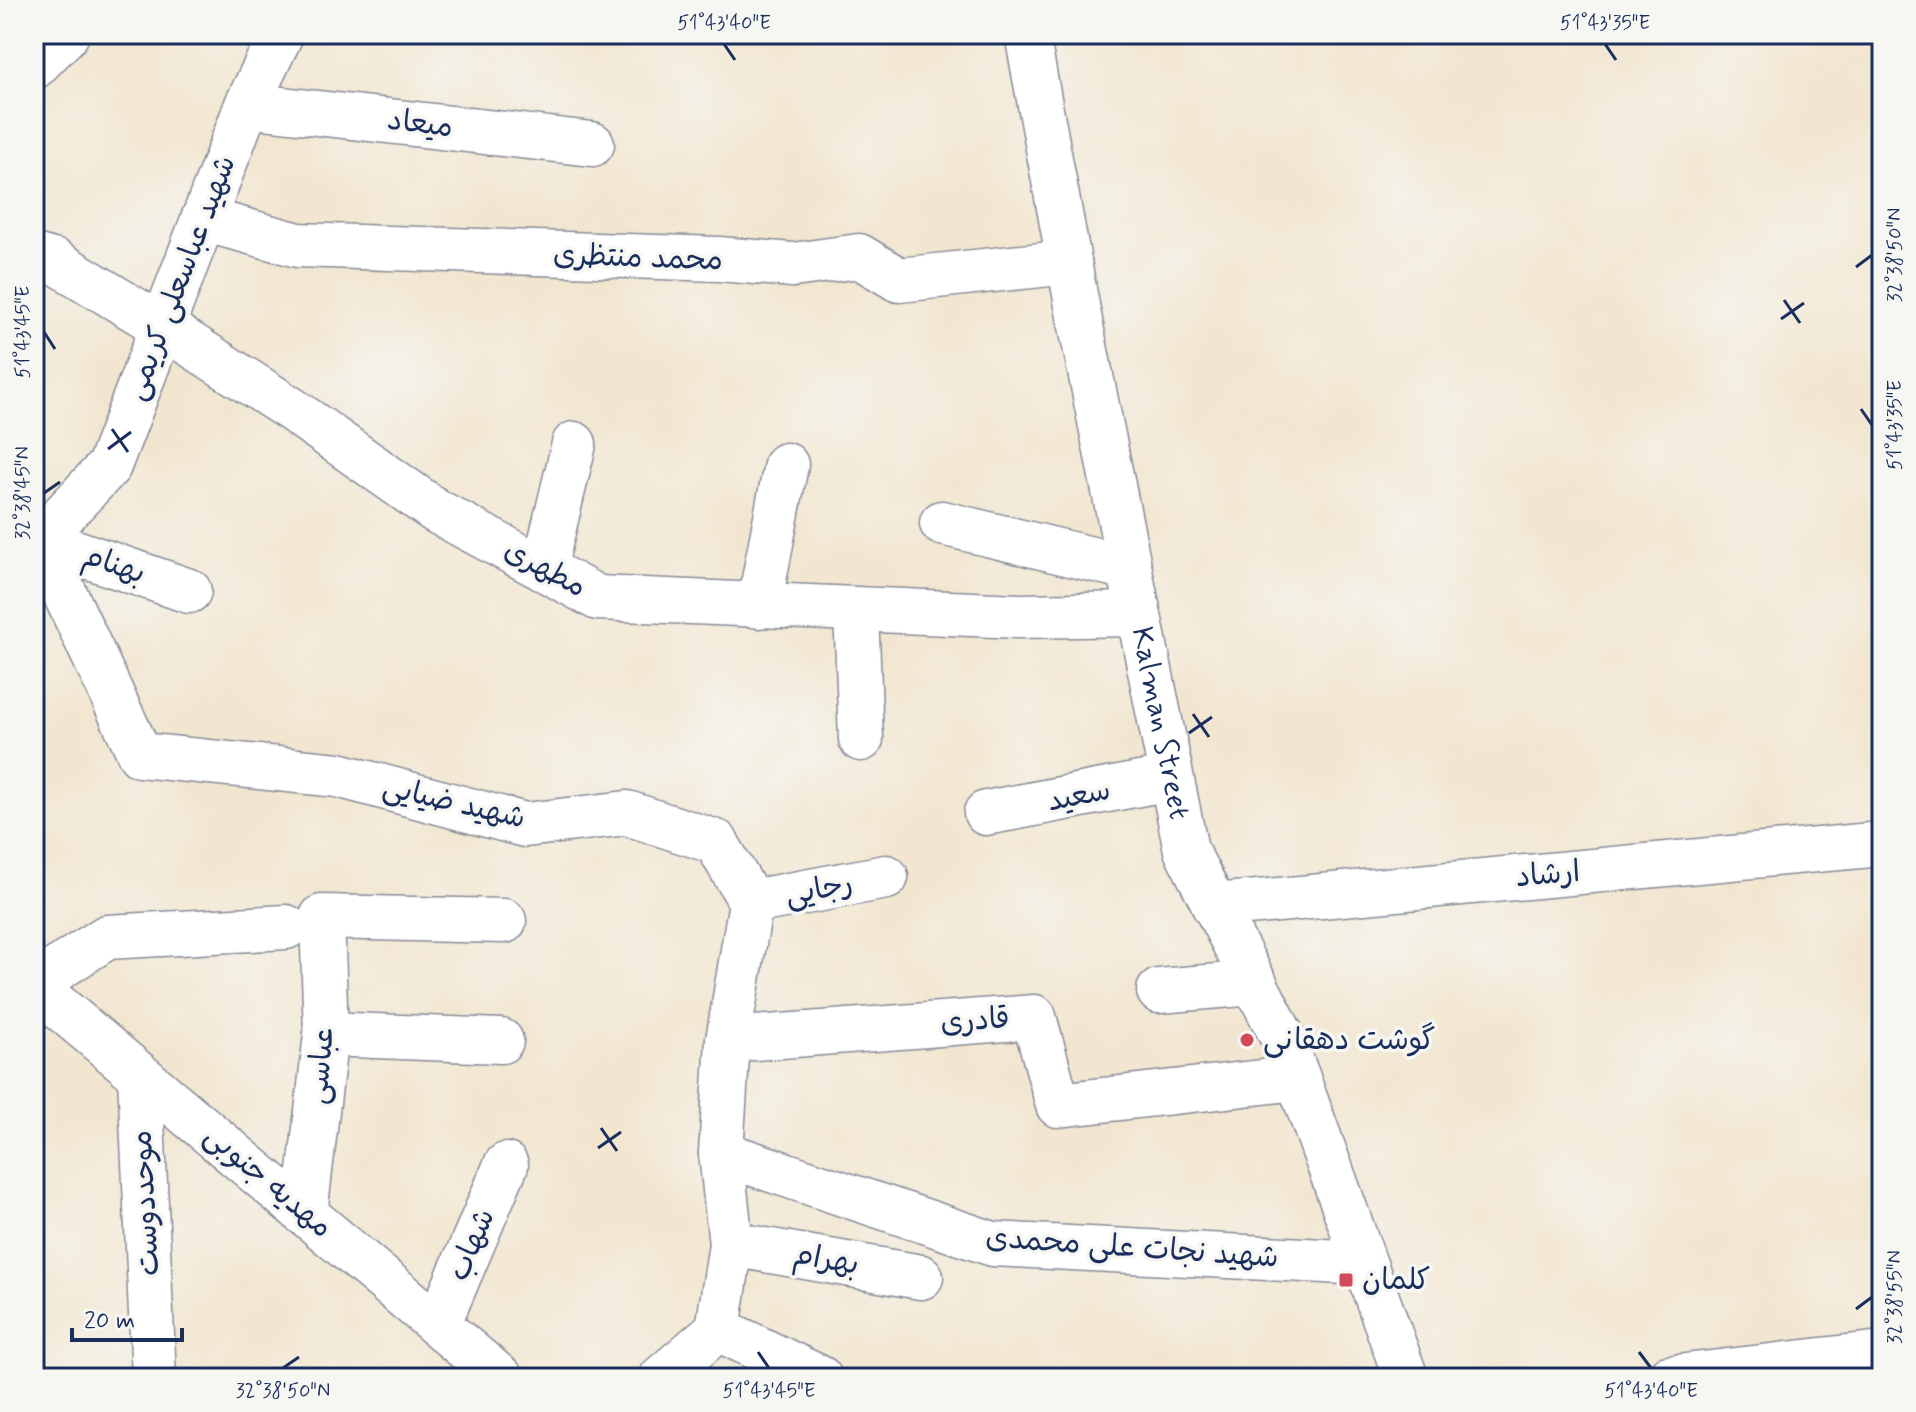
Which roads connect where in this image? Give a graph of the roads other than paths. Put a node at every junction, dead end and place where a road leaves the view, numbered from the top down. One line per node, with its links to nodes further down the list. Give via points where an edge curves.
1 (67, 34): 4 (street)
2 (281, 34): 5 (street, شهید عباسعلی کریمی)
3 (1027, 34): 9 (street, Kalman Street)
4 (34, 67)
5 (247, 105): 6 (street, میعاد); 7 (street, شهید عباسعلی کریمی)
6 (592, 144)
7 (203, 219): 9 (street, محمد منتظری, via 298,245 793,265 859,256 899,280); 10 (street, شهید عباسعلی کریمی)
8 (34, 256): 10 (street, مطهری, via 56,262)
9 (1069, 262): 15 (street, Kalman Street)
10 (165, 328): 14 (street, شهید عباسعلی کریمی, via 109,466); 16 (street, مطهری, via 436,511)
11 (574, 444): 16 (street)
12 (786, 465): 18 (street)
13 (942, 523): 15 (street)
14 (37, 543): 17 (street, بهنام); 26 (street, شهید ضیایی, via 140,755 338,775 525,825 627,813 716,842)
15 (1129, 568): 20 (street, Kalman Street)
16 (544, 569): 18 (street, مطهری, via 598,598)
17 (189, 591)
18 (759, 606): 19 (street, مطهری)
19 (856, 610): 20 (street, مطهری); 21 (street)
20 (1138, 614): 22 (street, Kalman Street)
21 (861, 739)
22 (1171, 778): 23 (street, سعید); 27 (street, Kalman Street, via 1186,850)
23 (986, 813)
24 (1882, 844): 27 (street, ارشاد)
25 (886, 877): 26 (street, رجایی)
26 (751, 902): 34 (street)
27 (1214, 906): 30 (street, Kalman Street)
28 (504, 921): 29 (street)
29 (304, 922): 31 (street, via 107,937); 33 (street, عباسی)
30 (1255, 983): 32 (street); 37 (street, Kalman Street)
31 (34, 985): 36 (street, مهدیه جنوبی)
32 (1159, 991)
33 (326, 1034): 35 (street); 40 (street, عباسی)
34 (728, 1040): 37 (street, قادری, via 1034,1017 1058,1105); 38 (street)
35 (501, 1041)
36 (140, 1076): 40 (street, مهدیه جنوبی); 47 (street, موحددوست)
37 (1298, 1078): 42 (street, Kalman Street)
38 (721, 1153): 41 (street); 42 (street, شهید نجات علی محمدی, via 993,1244)
39 (506, 1165): 44 (street, شهاب)
40 (305, 1214): 44 (street, مهدیه جنوبی)
41 (731, 1244): 43 (street, بهرام); 45 (street)
42 (1364, 1263): 51 (street, Kalman Street)
43 (921, 1277)
44 (438, 1325): 48 (street, مهدیه جنوبی)
45 (718, 1329): 49 (street); 50 (street)
46 (1882, 1353): 52 (street)
47 (154, 1378)
48 (501, 1378)
49 (661, 1378)
50 (820, 1378)
51 (1406, 1378)
52 (1668, 1378)

